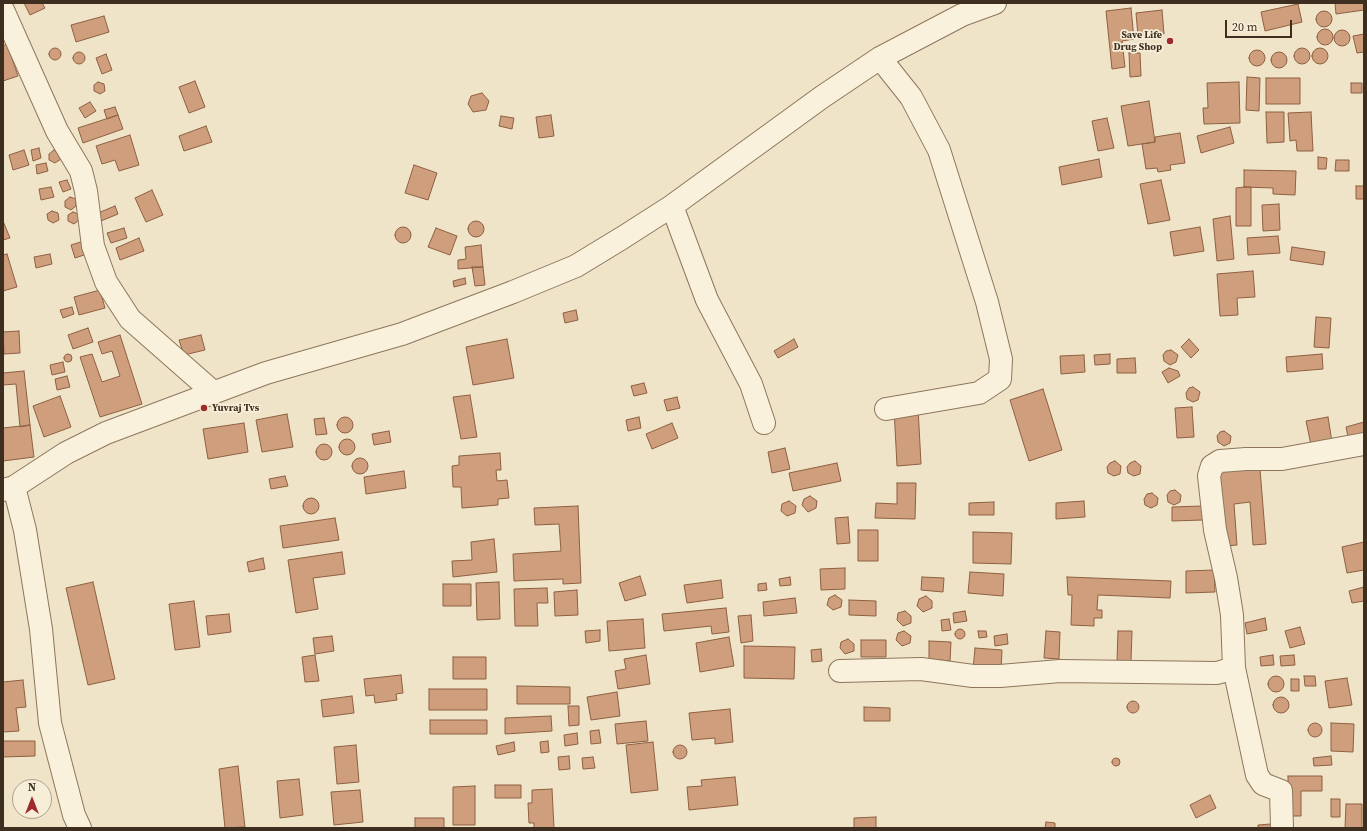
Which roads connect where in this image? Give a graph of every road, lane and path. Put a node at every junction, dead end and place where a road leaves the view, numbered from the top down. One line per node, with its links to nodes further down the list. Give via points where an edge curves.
1 (995, 3): 3 (street, via 962,15)
2 (3, 10): 5 (street, via 57,131 81,171 93,246 106,282 130,319)
3 (880, 58): 4 (street); 6 (street, via 911,97 939,150 987,302 1001,359 1000,379 979,393)
4 (672, 206): 5 (street, via 576,266 513,292 402,334 266,373); 7 (street, via 707,300 751,384)
5 (213, 392): 9 (street, via 106,433 66,453)
6 (886, 409)
7 (764, 423)
8 (1364, 444): 10 (street, via 1282,459 1220,461 1212,466 1209,476 1215,530 1232,615)
9 (8, 489): 12 (street, via 25,530 42,629 50,723 74,815)
10 (1234, 668): 11 (street, via 1217,673 1060,671 1000,676 973,676 922,669); 13 (street, via 1257,774 1263,784 1281,791)
11 (840, 671)
12 (80, 828)
13 (1282, 828)

